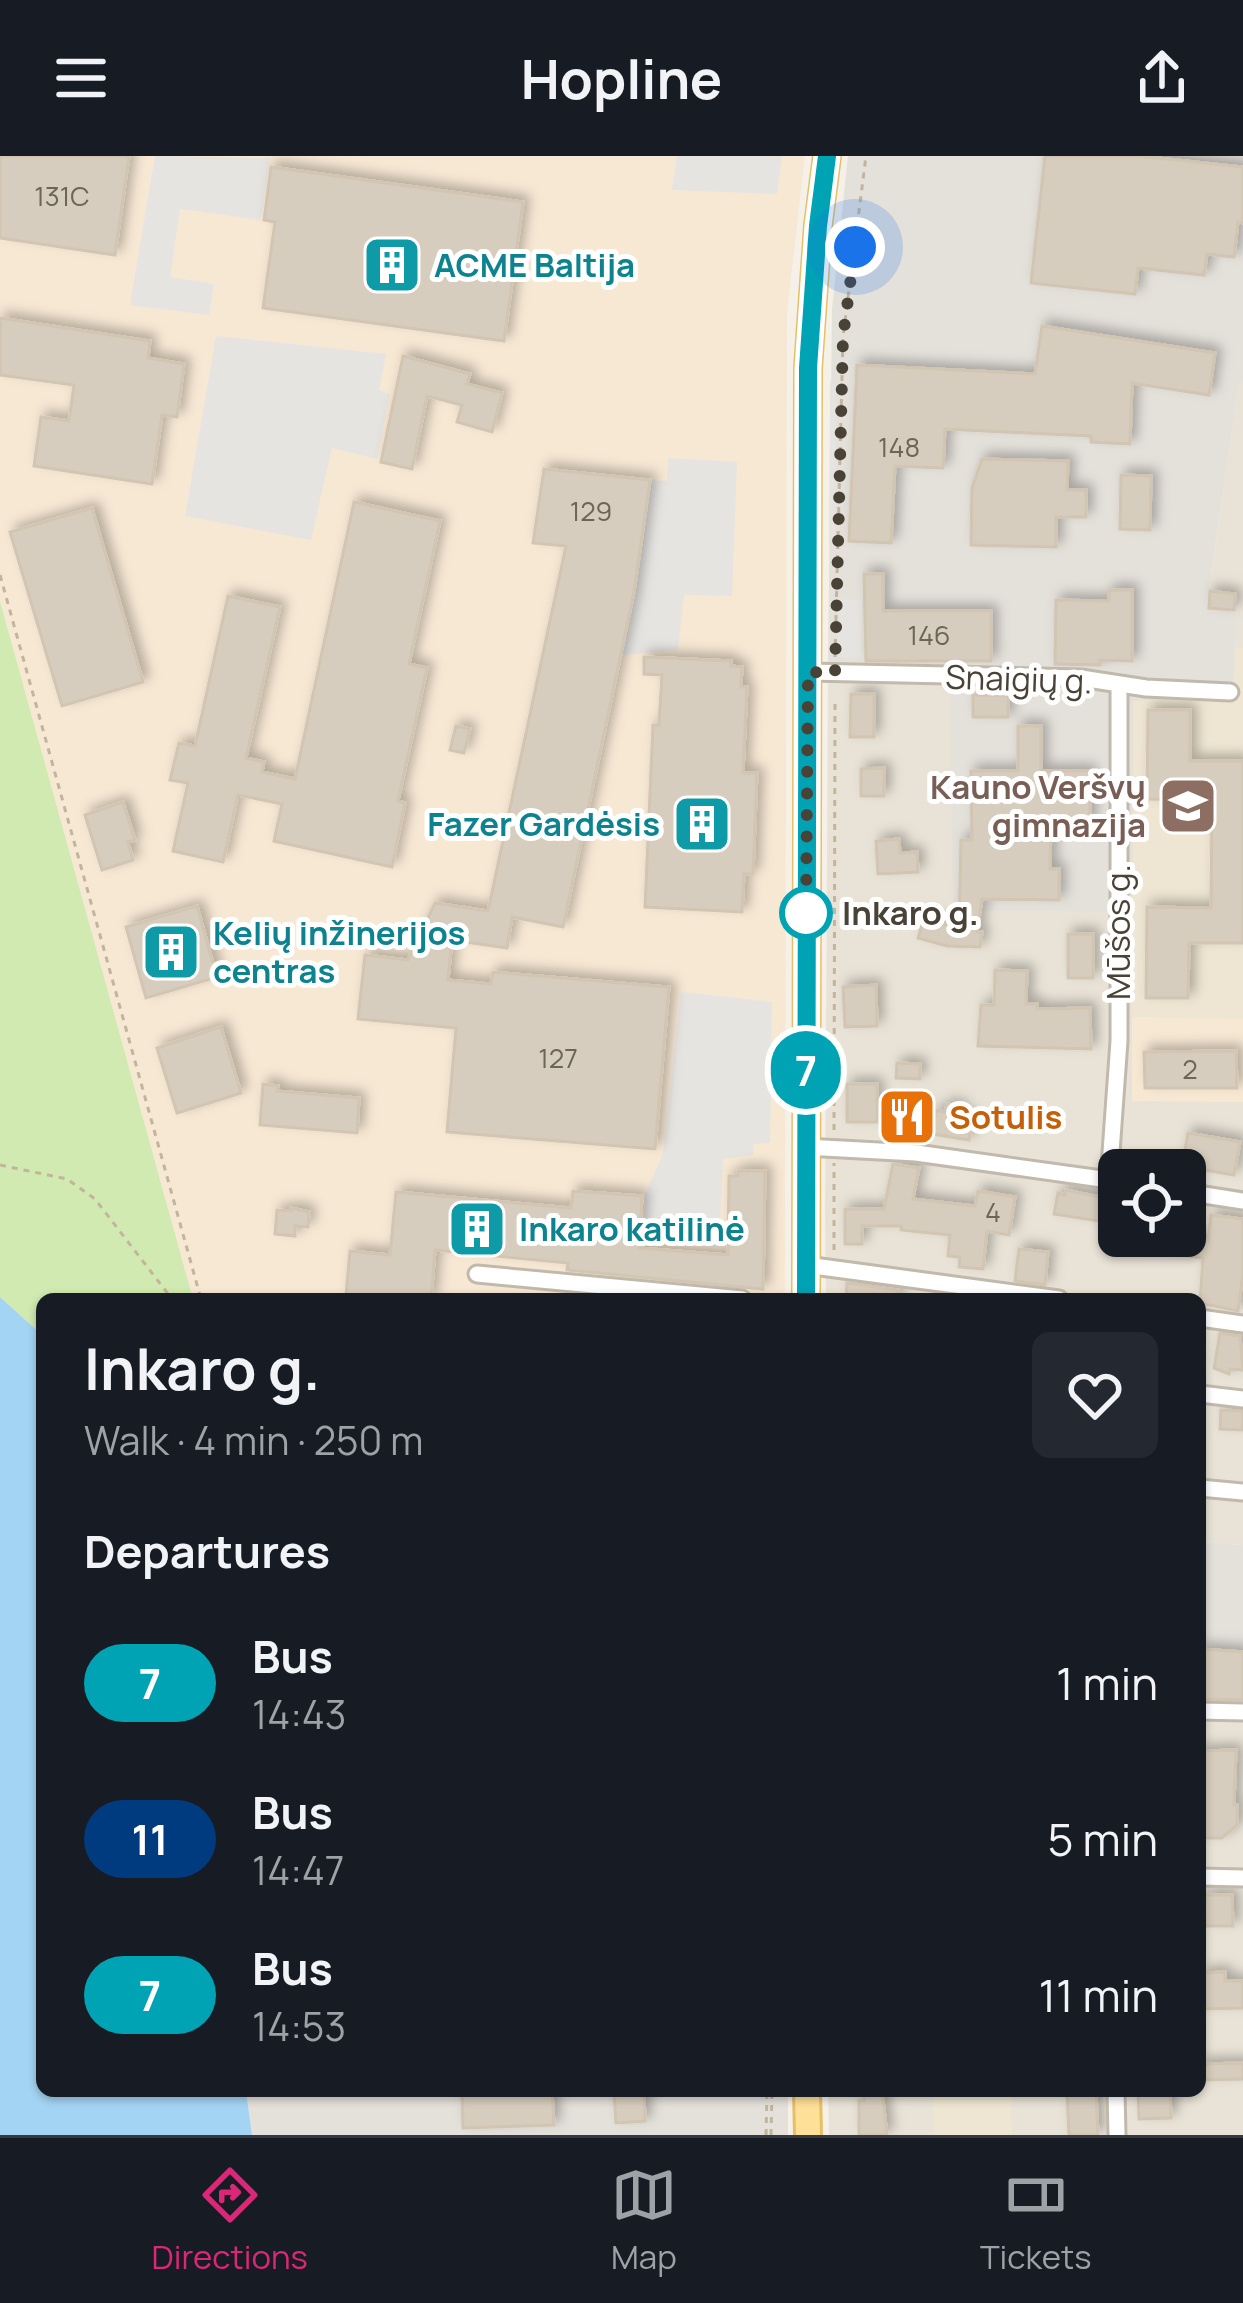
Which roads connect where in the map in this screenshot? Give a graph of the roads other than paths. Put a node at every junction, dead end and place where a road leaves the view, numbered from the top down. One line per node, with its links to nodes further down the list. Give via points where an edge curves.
1 (827, 156): 2 (main road, via 808,368)
2 (808, 672): 3 (street, Snaigių g.); 5 (main road)
3 (1119, 685): 4 (street, Snaigių g.); 6 (street, Mūšos g.)
4 (1230, 692)
5 (806, 1147): 7 (street); 10 (main road)
6 (1115, 1149)
7 (1098, 1178)
8 (1206, 1195): 9 (street)
9 (1243, 1201)
10 (806, 1265): 13 (main road); 14 (street)
11 (477, 1274): 12 (street)
12 (678, 1293)
13 (806, 1293)
14 (1014, 1293)
15 (1206, 1319): 16 (street)
16 (1243, 1324)
17 (1206, 1395): 18 (street)
18 (1243, 1399)
19 (1206, 1489): 20 (street)
20 (1243, 1492)
21 (1206, 1711): 22 (street)
22 (1243, 1712)
23 (1206, 1877): 24 (street)
24 (1243, 1878)
25 (807, 2097): 27 (main road)
26 (1116, 2097): 28 (street)
27 (808, 2135)
28 (1117, 2135)

